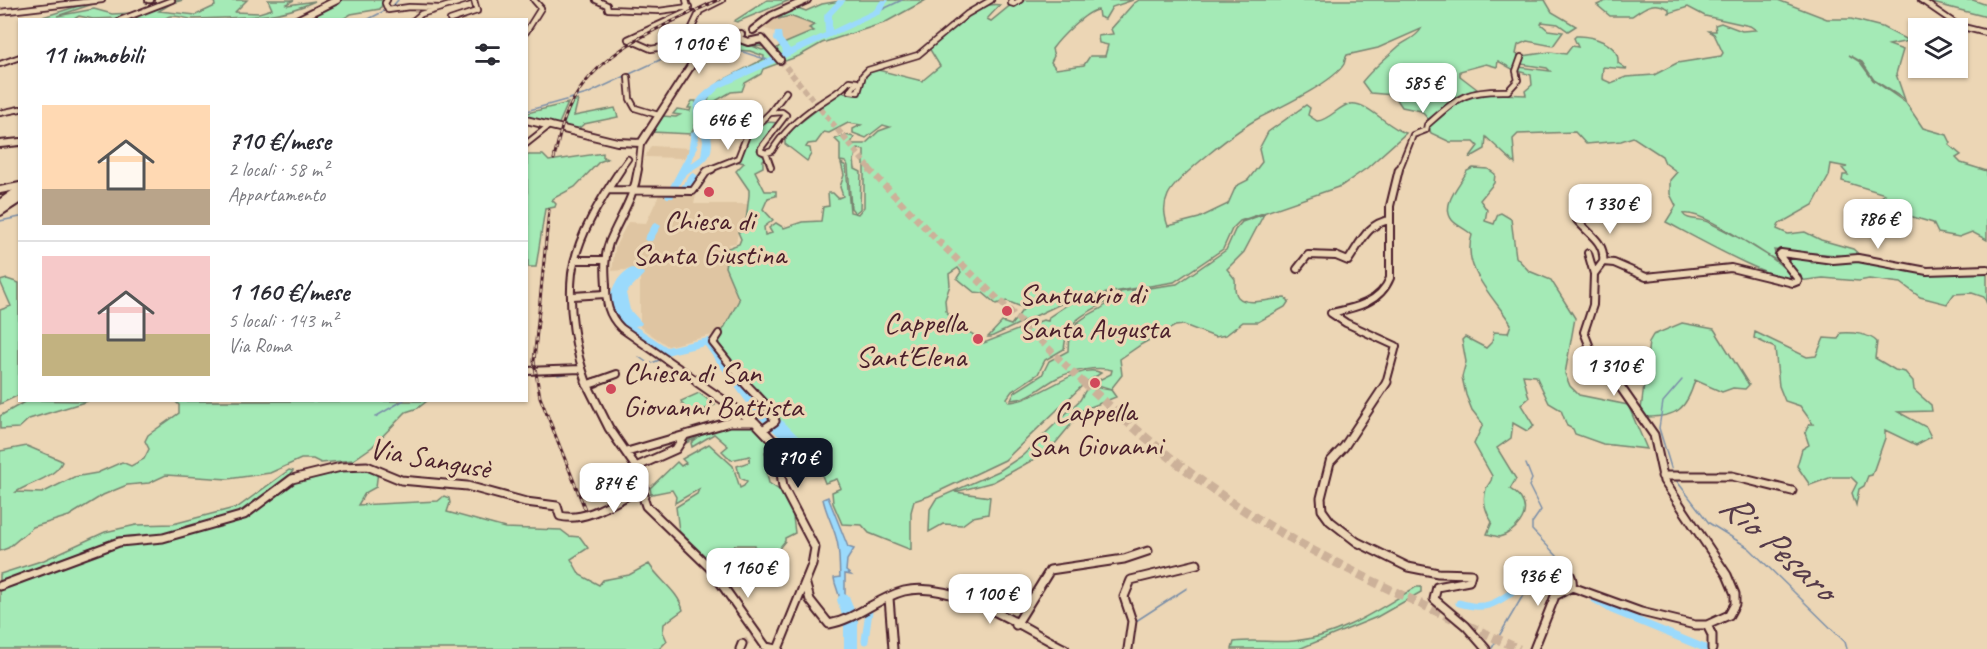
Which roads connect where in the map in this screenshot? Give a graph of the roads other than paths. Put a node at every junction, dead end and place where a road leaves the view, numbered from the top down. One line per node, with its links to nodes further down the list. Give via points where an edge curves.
1 (102, 0): 19 (street)
2 (172, 0): 20 (street)
3 (328, 0): 21 (highway)
4 (337, 0): 22 (highway)
5 (387, 0): 18 (street, via 388,10)
6 (467, 0): 18 (street)
7 (474, 0): 24 (street, via 477,11)
8 (534, 0): 25 (street, via 541,8)
9 (596, 0): 17 (street, via 608,9 660,12)
10 (686, 0): 17 (street)
11 (722, 0): 30 (street, via 700,11 688,36)
12 (810, 0): 26 (main road, via 771,16)
13 (991, 0): 50 (street, via 967,14 918,55 868,70 858,92 850,91 856,82 849,81 781,136 772,151)
14 (1012, 0): 15 (street, via 1014,4)
15 (1020, 0)
16 (1920, 0): 27 (street, via 1959,26)
17 (689, 7): 30 (street, via 689,11 628,39 651,49)
18 (440, 8): 23 (street)
19 (0, 12)
20 (125, 18)
21 (293, 18)
22 (301, 18)
23 (416, 18)
24 (456, 18)
25 (528, 29)
26 (758, 29): 28 (main road); 29 (main road, via 764,34)
27 (1987, 33)
28 (740, 36): 29 (main road); 31 (main road, via 717,39)
29 (759, 40): 34 (main road)
30 (678, 45): 31 (street)
31 (702, 49): 41 (main road)
32 (1521, 57): 63 (street, via 1516,71 1518,80 1508,91 1476,90 1452,103 1426,130 1413,135 1401,162)
33 (18, 58): 35 (street)
34 (779, 59)
35 (0, 64)
36 (628, 77): 41 (street, via 635,108)
37 (786, 92): 40 (street)
38 (18, 109): 39 (street)
39 (0, 113)
40 (770, 113): 50 (street, via 786,115 761,148); 59 (street, via 747,135 738,158 710,169 693,191)
41 (658, 116): 44 (main road)
42 (528, 120): 43 (main road)
43 (550, 125): 46 (street); 47 (main road)
44 (643, 140): 47 (main road); 49 (street)
45 (18, 142): 48 (main road)
46 (528, 142)
47 (628, 142): 49 (street)
48 (0, 144)
49 (638, 152): 54 (street)
50 (766, 153): 52 (street)
51 (628, 159): 53 (street)
52 (771, 167)
53 (622, 168): 54 (street); 57 (street)
54 (638, 170): 59 (street)
55 (18, 186): 56 (street)
56 (0, 190)
57 (608, 190): 59 (street); 66 (street)
58 (18, 191): 61 (highway)
59 (635, 191): 67 (street)
60 (18, 199): 62 (highway)
61 (0, 204)
62 (0, 211)
63 (1390, 220): 69 (street, via 1381,220 1369,228 1348,261 1336,256 1308,255); 107 (street, via 1390,278 1386,288 1357,308 1331,313 1397,349 1386,384 1330,462 1321,506 1330,521 1357,542 1408,567 1471,574 1469,581 1437,587 1434,599)
64 (1577, 220): 68 (street, via 1584,231 1604,246)
65 (1588, 253): 71 (street)
66 (576, 260): 67 (street); 73 (street)
67 (605, 260): 72 (street)
68 (1603, 262): 70 (street, via 1617,263 1646,277 1731,268 1792,283 1797,278 1781,260 1781,253 1833,260 1858,258 1927,271); 71 (street)
69 (1297, 269)
70 (1987, 269)
71 (1594, 274): 86 (street, via 1593,305 1584,332 1593,355 1626,392 1654,435)
72 (605, 294): 73 (street); 79 (street, via 609,314 618,326)
73 (573, 296): 75 (street, via 574,337)
74 (718, 334): 82 (street, via 712,343 776,417)
75 (581, 370): 76 (street); 78 (street)
76 (528, 372)
77 (617, 375): 78 (street)
78 (587, 385): 84 (street, via 609,429)
79 (741, 412): 80 (street); 81 (street)
80 (730, 422): 81 (street); 83 (street)
81 (755, 422): 82 (street)
82 (768, 426): 94 (street, via 779,448 783,487 814,544)
83 (685, 435): 84 (street); 85 (street, via 676,448)
84 (627, 452): 85 (street)
85 (638, 466): 88 (street)
86 (1662, 476): 87 (street, via 1732,476); 101 (street, via 1727,575 1735,594 1732,612)
87 (1792, 491)
88 (644, 494): 93 (street, via 646,506); 95 (street, Via Sangusè, via 566,519 552,504 526,502 467,486 401,480 367,466 330,469 292,479 244,515 163,538 119,542)
89 (1148, 551): 100 (street, via 1129,559 1084,562 1050,570)
90 (777, 554): 93 (street)
91 (1558, 563): 96 (street, via 1573,579)
92 (1197, 564): 106 (street, via 1131,580 1124,597 1132,621)
93 (710, 568): 103 (street, via 766,647)
94 (806, 582): 98 (street); 99 (street)
95 (0, 586)
96 (1572, 587): 101 (street, via 1655,617); 108 (street, via 1555,596)
97 (889, 598): 98 (street, via 831,624 825,622); 100 (street, via 912,590 932,591 977,603); 104 (street)
98 (810, 600): 99 (street)
99 (797, 604): 103 (street)
100 (1016, 625): 105 (street)
101 (1707, 625): 102 (street)
102 (1712, 647)
103 (777, 649)
104 (893, 649)
105 (1065, 649)
106 (1128, 649)
107 (1486, 649)
108 (1534, 649)

